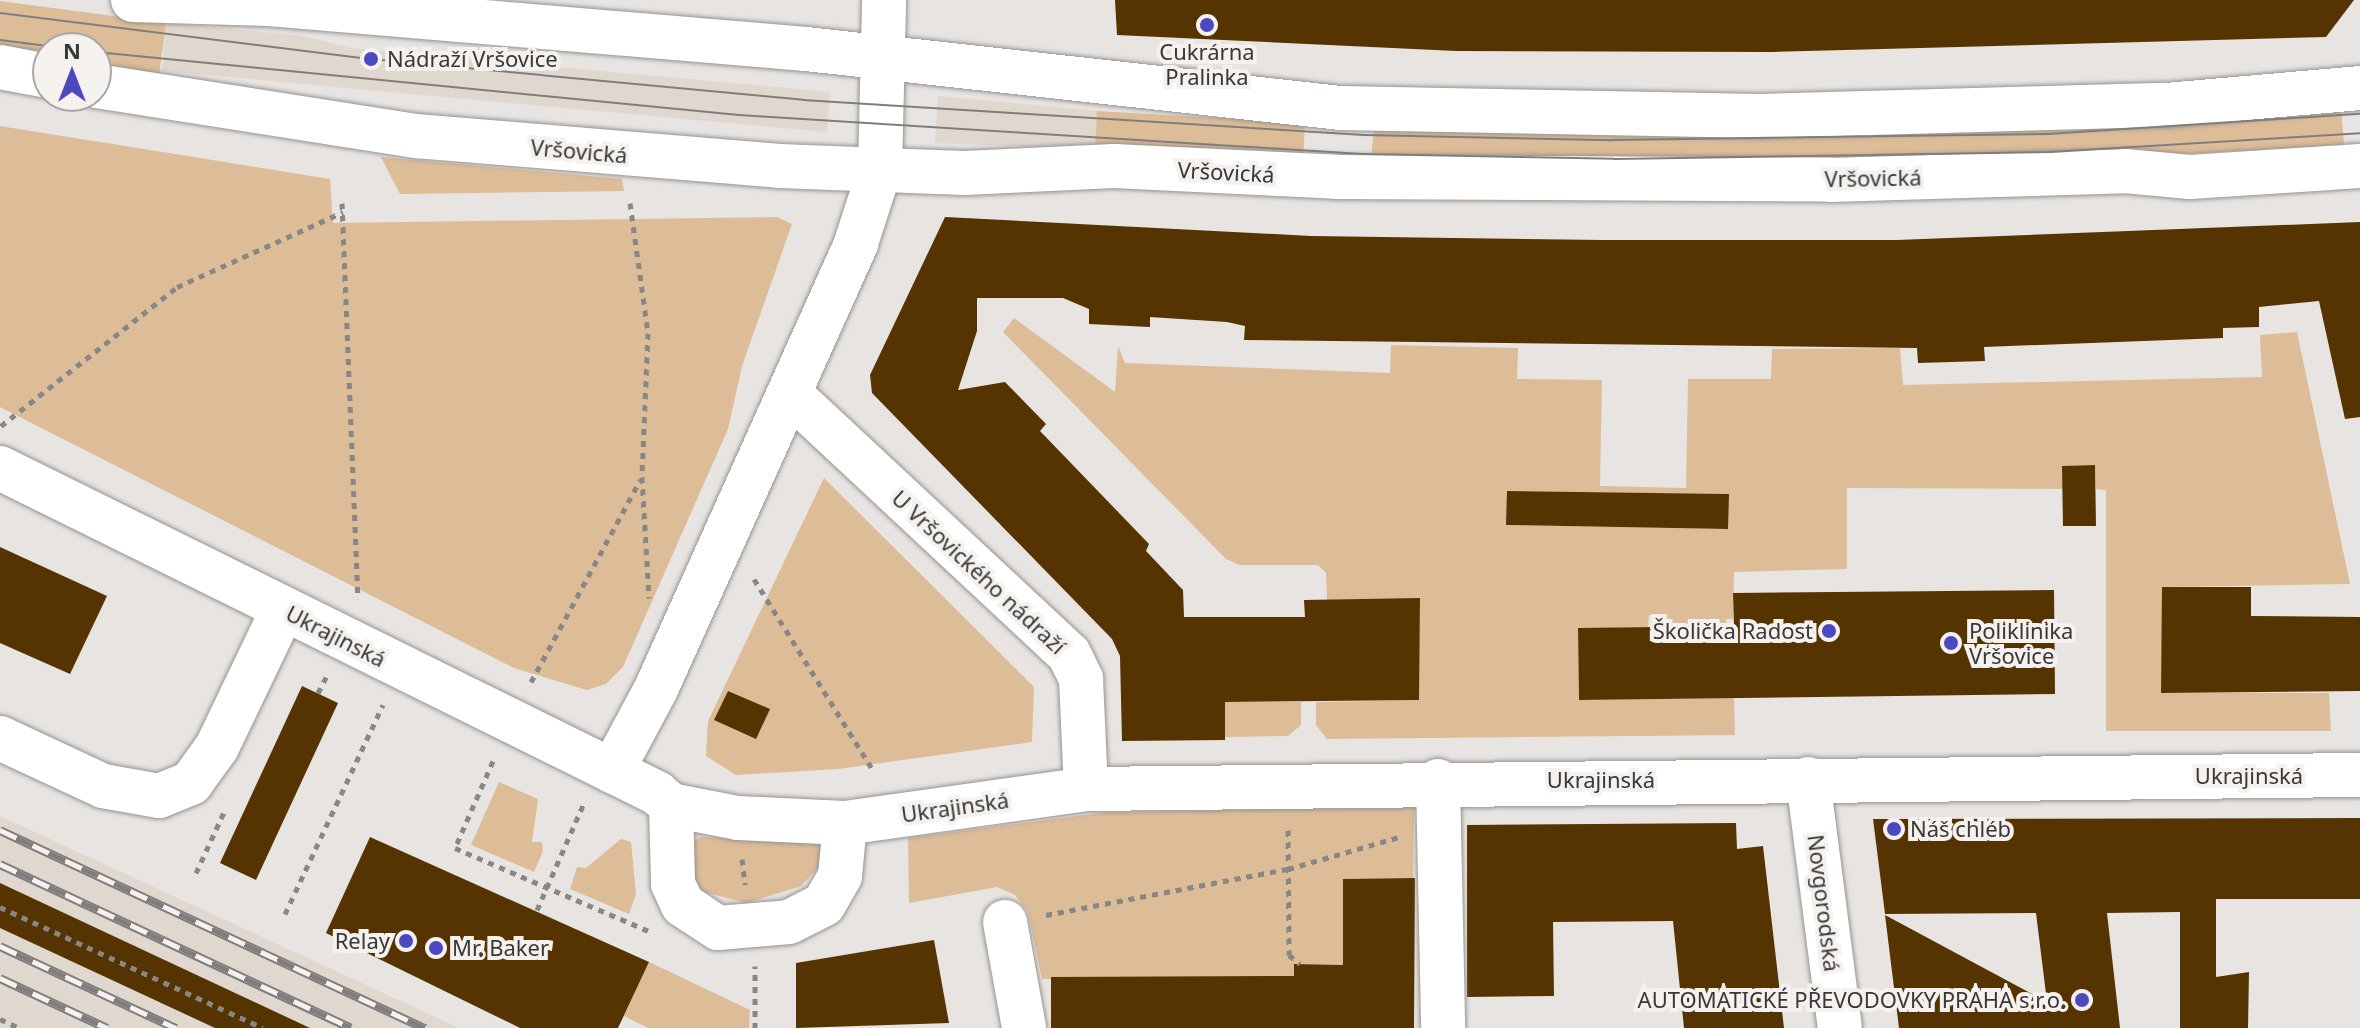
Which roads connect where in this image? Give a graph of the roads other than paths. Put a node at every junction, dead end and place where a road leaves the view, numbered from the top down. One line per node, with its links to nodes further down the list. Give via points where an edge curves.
1 (133, 0): 3 (main road, via 269,4)
2 (884, 0): 3 (main road)
3 (884, 59): 8 (main road); 10 (main road)
4 (0, 67): 5 (main road)
5 (32, 73)
6 (112, 88): 10 (main road, Vršovická, via 416,136)
7 (2360, 88): 8 (main road, via 2166,105 1760,116)
8 (1340, 108): 11 (main road)
9 (2360, 166): 11 (main road, Vršovická, via 2190,177 2125,171 1830,180)
10 (880, 169): 11 (main road, Vršovická, via 965,173 1114,166); 12 (main road, via 850,259)
11 (1336, 177)
12 (790, 394): 19 (main road, via 656,689); 20 (main road, U Vršovického nádraží, via 1069,654 1081,679)
13 (0, 468): 14 (main road, Ukrajinská)
14 (283, 609): 15 (main road, via 217,747 191,783 159,796 103,786); 19 (main road, Ukrajinská)
15 (0, 738)
16 (2360, 775): 17 (main road, Ukrajinská)
17 (1808, 779): 18 (main road, Ukrajinská); 26 (main road, Novgorodská)
18 (1438, 781): 20 (main road, Ukrajinská); 25 (main road)
19 (599, 785): 21 (main road, Ukrajinská)
20 (1086, 789): 22 (main road, Ukrajinská)
21 (671, 805): 22 (main road, Ukrajinská, via 738,818); 22 (main road, via 669,865 683,905 752,945 824,904 840,876)
22 (845, 823)
23 (1024, 918): 24 (main road)
24 (1024, 1028)
25 (1443, 1028)
26 (1840, 1028)

